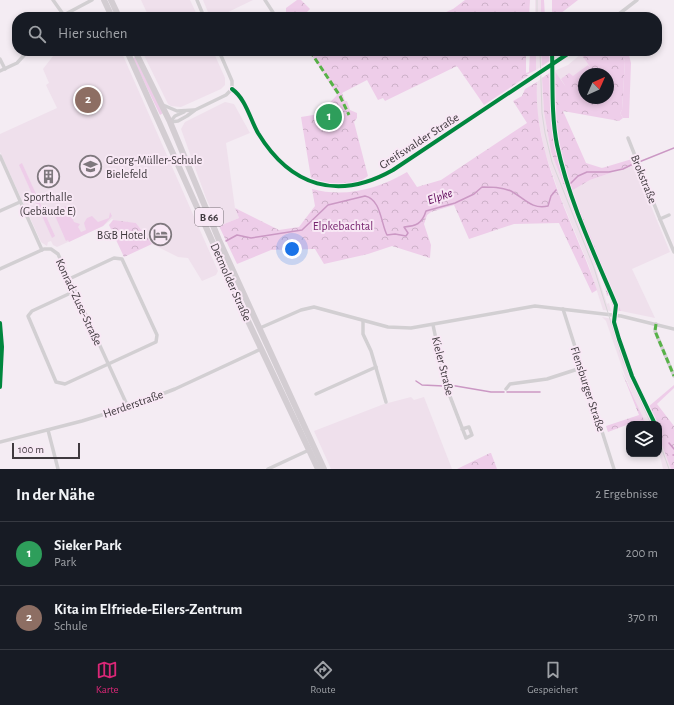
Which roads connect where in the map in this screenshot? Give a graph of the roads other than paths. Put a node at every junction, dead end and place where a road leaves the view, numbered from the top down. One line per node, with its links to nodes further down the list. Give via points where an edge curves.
1 (53, 0): 8 (street)
2 (92, 0): 9 (street)
3 (104, 0): 10 (main road)
4 (111, 0): 11 (main road)
5 (196, 0): 12 (street)
6 (265, 0): 13 (street)
7 (637, 0): 14 (street)
8 (60, 12)
9 (70, 12)
10 (110, 12)
11 (117, 12)
12 (202, 12)
13 (273, 12)
14 (621, 12)
15 (23, 56): 21 (street, via 17,63)
16 (129, 56): 28 (main road, Detmolder Straße / B 66)
17 (137, 56): 24 (main road, Detmolder Straße / B 66)
18 (221, 56): 23 (street, via 232,81)
19 (565, 56): 23 (street, Greifswalder Straße, via 389,173 368,183 346,187 306,180 284,167 266,144 239,95)
20 (0, 59): 21 (street)
21 (5, 69): 22 (street)
22 (0, 71)
23 (232, 89): 25 (street, via 226,95)
24 (160, 103): 26 (street, via 170,109); 27 (main road, Detmolder Straße / B 66)
25 (195, 110): 26 (street); 27 (street, via 178,121)
26 (185, 111): 27 (street)
27 (170, 122): 28 (main road); 37 (main road, Detmolder Straße / B 66)
28 (160, 126): 38 (main road, Detmolder Straße / B 66)
29 (628, 138): 34 (street, Brokstraße)
30 (0, 156): 31 (street)
31 (20, 202): 32 (street); 35 (street)
32 (0, 211)
33 (669, 215): 34 (street, Brokstraße)
34 (660, 219): 36 (street, Brokstraße)
35 (42, 250): 39 (street, Konrad-Zuse-Straße); 40 (street, Konrad-Zuse-Straße, via 49,248 56,252)
36 (674, 252)
37 (229, 260): 38 (main road); 47 (main road, Detmolder Straße / B 66)
38 (222, 263): 49 (main road, Detmolder Straße / B 66)
39 (0, 268)
40 (69, 279): 41 (street, Konrad-Zuse-Straße); 52 (street, via 114,258 120,258 124,262 157,339 153,344)
41 (75, 291): 52 (street, Konrad-Zuse-Straße); 52 (street, via 32,311 28,316 56,382 65,384)
42 (563, 309): 45 (street, via 621,316); 46 (street, via 530,307); 54 (street, Flensburger Straße)
43 (363, 321): 46 (street, via 400,328); 47 (street, via 314,306); 53 (street, via 363,334)
44 (0, 323): 56 (street)
45 (656, 324): 48 (street); 55 (street, via 655,331)
46 (433, 325): 61 (street, Kieler Straße, via 446,386)
47 (260, 328): 49 (main road); 50 (main road, Detmolder Straße / B 66)
48 (674, 329)
49 (252, 331): 51 (main road, Detmolder Straße / B 66)
50 (268, 345): 51 (main road); 68 (main road, Detmolder Straße / B 66)
51 (260, 349): 60 (street, Herderstraße, via 175,389); 64 (main road, Detmolder Straße / B 66)
52 (108, 364): 60 (street, Konrad-Zuse-Straße)
53 (376, 367): 58 (street); 59 (street)
54 (581, 368): 57 (street, via 547,379 510,384); 69 (street, Flensburger Straße)
55 (674, 376)
56 (0, 387)
57 (506, 389)
58 (316, 394)
59 (386, 402)
60 (128, 407): 62 (street, Herderstraße)
61 (462, 429)
62 (48, 430): 63 (street, Herderstraße); 65 (street)
63 (0, 442)
64 (309, 450): 66 (street); 67 (main road, Detmolder Straße / B 66)
65 (58, 469)
66 (268, 469)
67 (318, 469)
68 (324, 469)
69 (614, 469)

